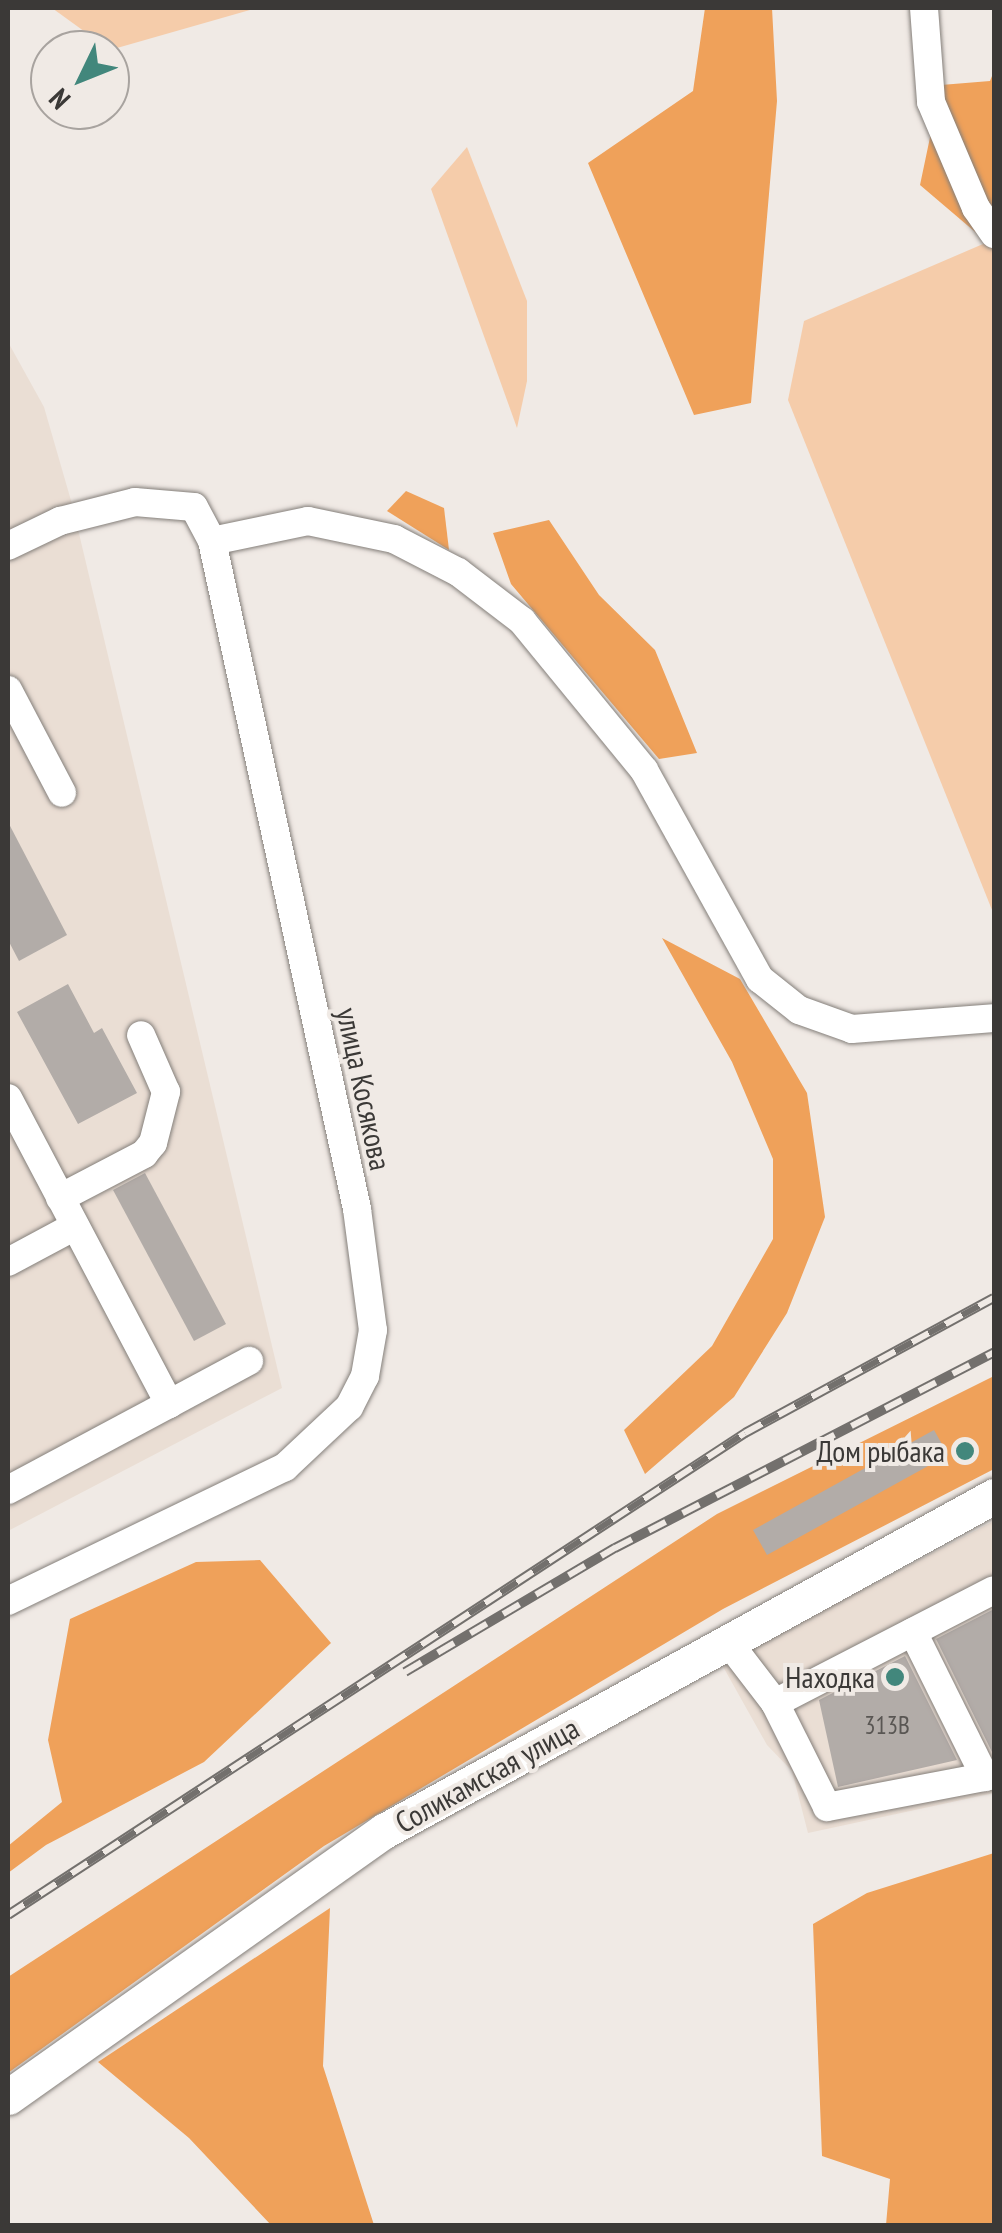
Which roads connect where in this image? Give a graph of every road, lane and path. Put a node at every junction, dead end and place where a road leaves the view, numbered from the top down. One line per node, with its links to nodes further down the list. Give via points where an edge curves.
1 (924, 8): 2 (street, via 931,102 976,208)
2 (994, 234)
3 (212, 541): 4 (street, улица Косякова, via 194,507 135,502); 7 (street, via 308,522 394,540 458,572 522,621 644,770 760,978 773,989 799,1010 852,1029); 18 (street, улица Косякова, via 357,1210 373,1330 350,1407 285,1467)
4 (8, 546)
5 (8, 690): 6 (street)
6 (62, 793)
7 (994, 1018)
8 (141, 1035): 10 (street, via 166,1092 150,1149)
9 (8, 1098): 10 (street)
10 (60, 1198): 11 (street)
11 (75, 1226): 12 (street); 14 (street)
12 (8, 1262)
13 (249, 1362): 14 (street)
14 (169, 1404): 15 (street)
15 (11, 1478)
16 (994, 1496): 20 (main road, Соликамская улица)
17 (994, 1590): 19 (street)
18 (8, 1600)
19 (913, 1632): 21 (street); 22 (street)
20 (729, 1643): 21 (street); 23 (main road, Соликамская улица, via 384,1831)
21 (775, 1703): 22 (street, via 827,1807)
22 (990, 1776)
23 (8, 2098)

